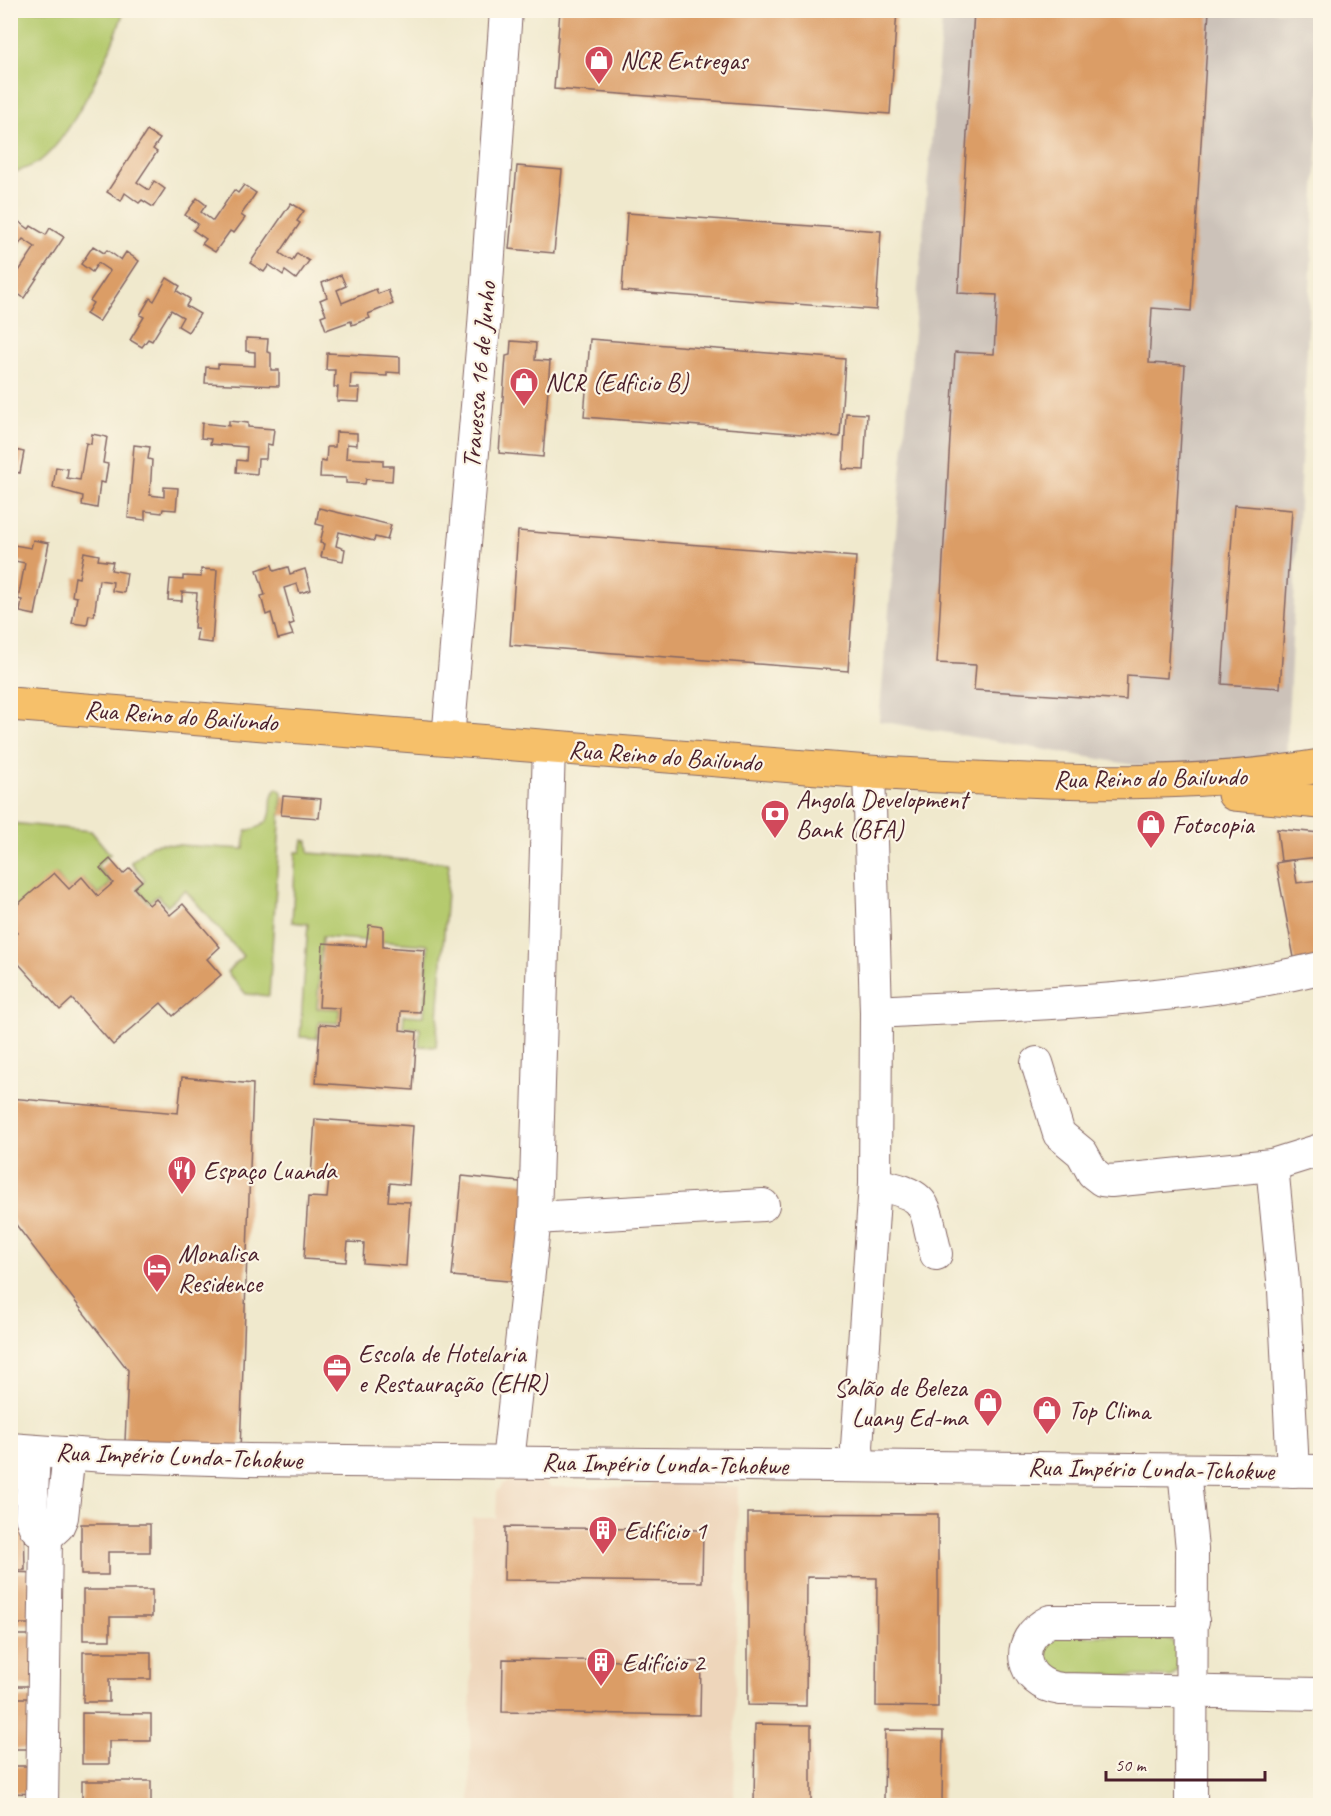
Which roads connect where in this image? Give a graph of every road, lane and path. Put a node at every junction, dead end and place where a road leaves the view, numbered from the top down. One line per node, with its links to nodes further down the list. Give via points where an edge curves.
1 (506, 10): 3 (street, Travessa 16 de Junho, via 484,326)
2 (10, 704): 3 (main road, Rua Reino do Bailundo)
3 (448, 739): 4 (main road, Rua Reino do Bailundo)
4 (549, 747): 6 (main road, Rua Reino do Bailundo); 16 (street)
5 (1320, 766): 7 (main road, Rua Reino do Bailundo, via 1255,777 1177,781)
6 (869, 772): 7 (main road, Rua Reino do Bailundo); 10 (street)
7 (1007, 780): 8 (main road)
8 (1320, 802)
9 (1320, 968): 10 (street, via 1141,999)
10 (876, 1012): 14 (street)
11 (1037, 1063): 13 (street, via 1059,1134 1082,1153 1102,1180)
12 (1320, 1150): 13 (street)
13 (1272, 1165): 23 (street)
14 (875, 1184): 17 (street, via 917,1196 925,1209); 21 (street, via 857,1447)
15 (764, 1204): 16 (street)
16 (534, 1218): 20 (street)
17 (936, 1254)
18 (22, 1450): 19 (street, Rua Império Lunda-Tchokwe); 24 (street, via 31,1517)
19 (69, 1453): 20 (street, Rua Império Lunda-Tchokwe, via 248,1460); 24 (street, via 62,1517)
20 (508, 1462): 21 (street, Rua Império Lunda-Tchokwe)
21 (860, 1466): 22 (street, Rua Império Lunda-Tchokwe)
22 (1184, 1470): 23 (street, Rua Império Lunda-Tchokwe); 25 (street, via 1192,1550)
23 (1307, 1471)
24 (46, 1537): 28 (street)
25 (1193, 1621): 26 (street); 26 (street, via 1050,1621 1031,1634 1025,1656 1032,1676 1050,1688)
26 (1193, 1691): 27 (street); 29 (street)
27 (1320, 1694)
28 (42, 1806)
29 (1191, 1806)

